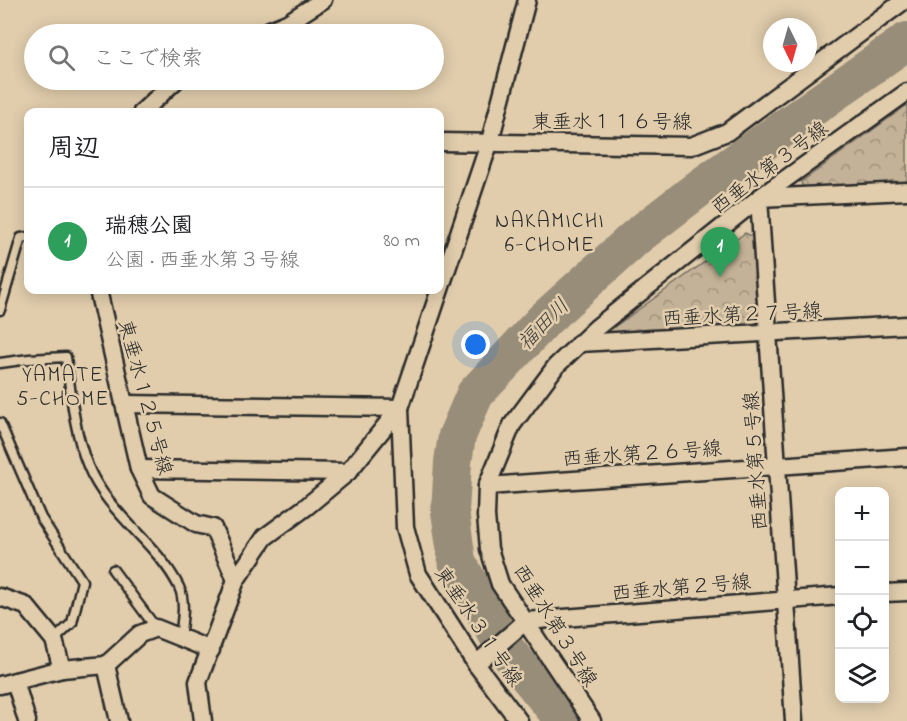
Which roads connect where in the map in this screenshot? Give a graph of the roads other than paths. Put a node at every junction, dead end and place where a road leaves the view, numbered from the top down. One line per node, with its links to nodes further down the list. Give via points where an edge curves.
1 (323, 0): 4 (street)
2 (527, 0): 8 (street)
3 (905, 0): 8 (street, 東垂水１１６号線, via 728,132 691,146)
4 (287, 24)
5 (165, 90): 7 (street)
6 (907, 92): 11 (street, 西垂水第３号線)
7 (146, 108)
8 (490, 141): 9 (street, 東垂水１１６号線); 13 (street)
9 (444, 142)
10 (907, 190): 11 (street)
11 (759, 198): 18 (street, 西垂水第５号線); 19 (street, 西垂水第３号線)
12 (24, 238): 16 (lane)
13 (444, 270)
14 (99, 294): 21 (street, 東垂水１２５号線)
15 (436, 294): 22 (street)
16 (0, 310)
17 (907, 325): 18 (street, 西垂水第２７号線)
18 (768, 334): 19 (street, 西垂水第２７号線); 25 (street, 西垂水第５号線)
19 (579, 343): 28 (street, 西垂水第３号線, via 556,366 512,425)
20 (0, 363): 38 (lane, via 66,357 74,415 87,466 103,495 180,588)
21 (124, 405): 22 (street); 26 (street, 東垂水１２５号線)
22 (400, 408): 27 (street); 41 (street, 東垂水３１号線, via 405,527 418,574)
23 (0, 423): 39 (lane, via 41,518 82,581 72,623)
24 (907, 457): 25 (street, 西垂水第２６号線)
25 (777, 464): 28 (street, 西垂水第２６号線); 35 (street, 西垂水第５号線)
26 (139, 469): 27 (street); 30 (street, 東垂水１２５号線, via 152,496 196,524 213,528)
27 (348, 472): 30 (street, via 265,537)
28 (487, 486): 36 (street, 西垂水第３号線, via 489,549 500,584)
29 (113, 570): 37 (lane)
30 (236, 580): 40 (street)
31 (907, 592): 32 (street)
32 (889, 593)
33 (835, 596): 35 (street, 西垂水第２号線)
34 (0, 597): 39 (street, via 26,606)
35 (785, 599): 36 (street, 西垂水第２号線); 50 (street, 西垂水第５号線)
36 (526, 621): 41 (street); 49 (street, 西垂水第３号線)
37 (156, 628): 38 (street); 42 (street, via 140,634)
38 (180, 638): 40 (street)
39 (54, 640): 43 (street)
40 (211, 650): 47 (street, via 198,682)
41 (476, 664): 48 (street, 東垂水３１号線)
42 (106, 665): 43 (street); 46 (street)
43 (62, 669): 44 (street)
44 (7, 683): 45 (street)
45 (27, 721)
46 (119, 721)
47 (202, 721)
48 (519, 721)
49 (592, 721)
50 (794, 721)

